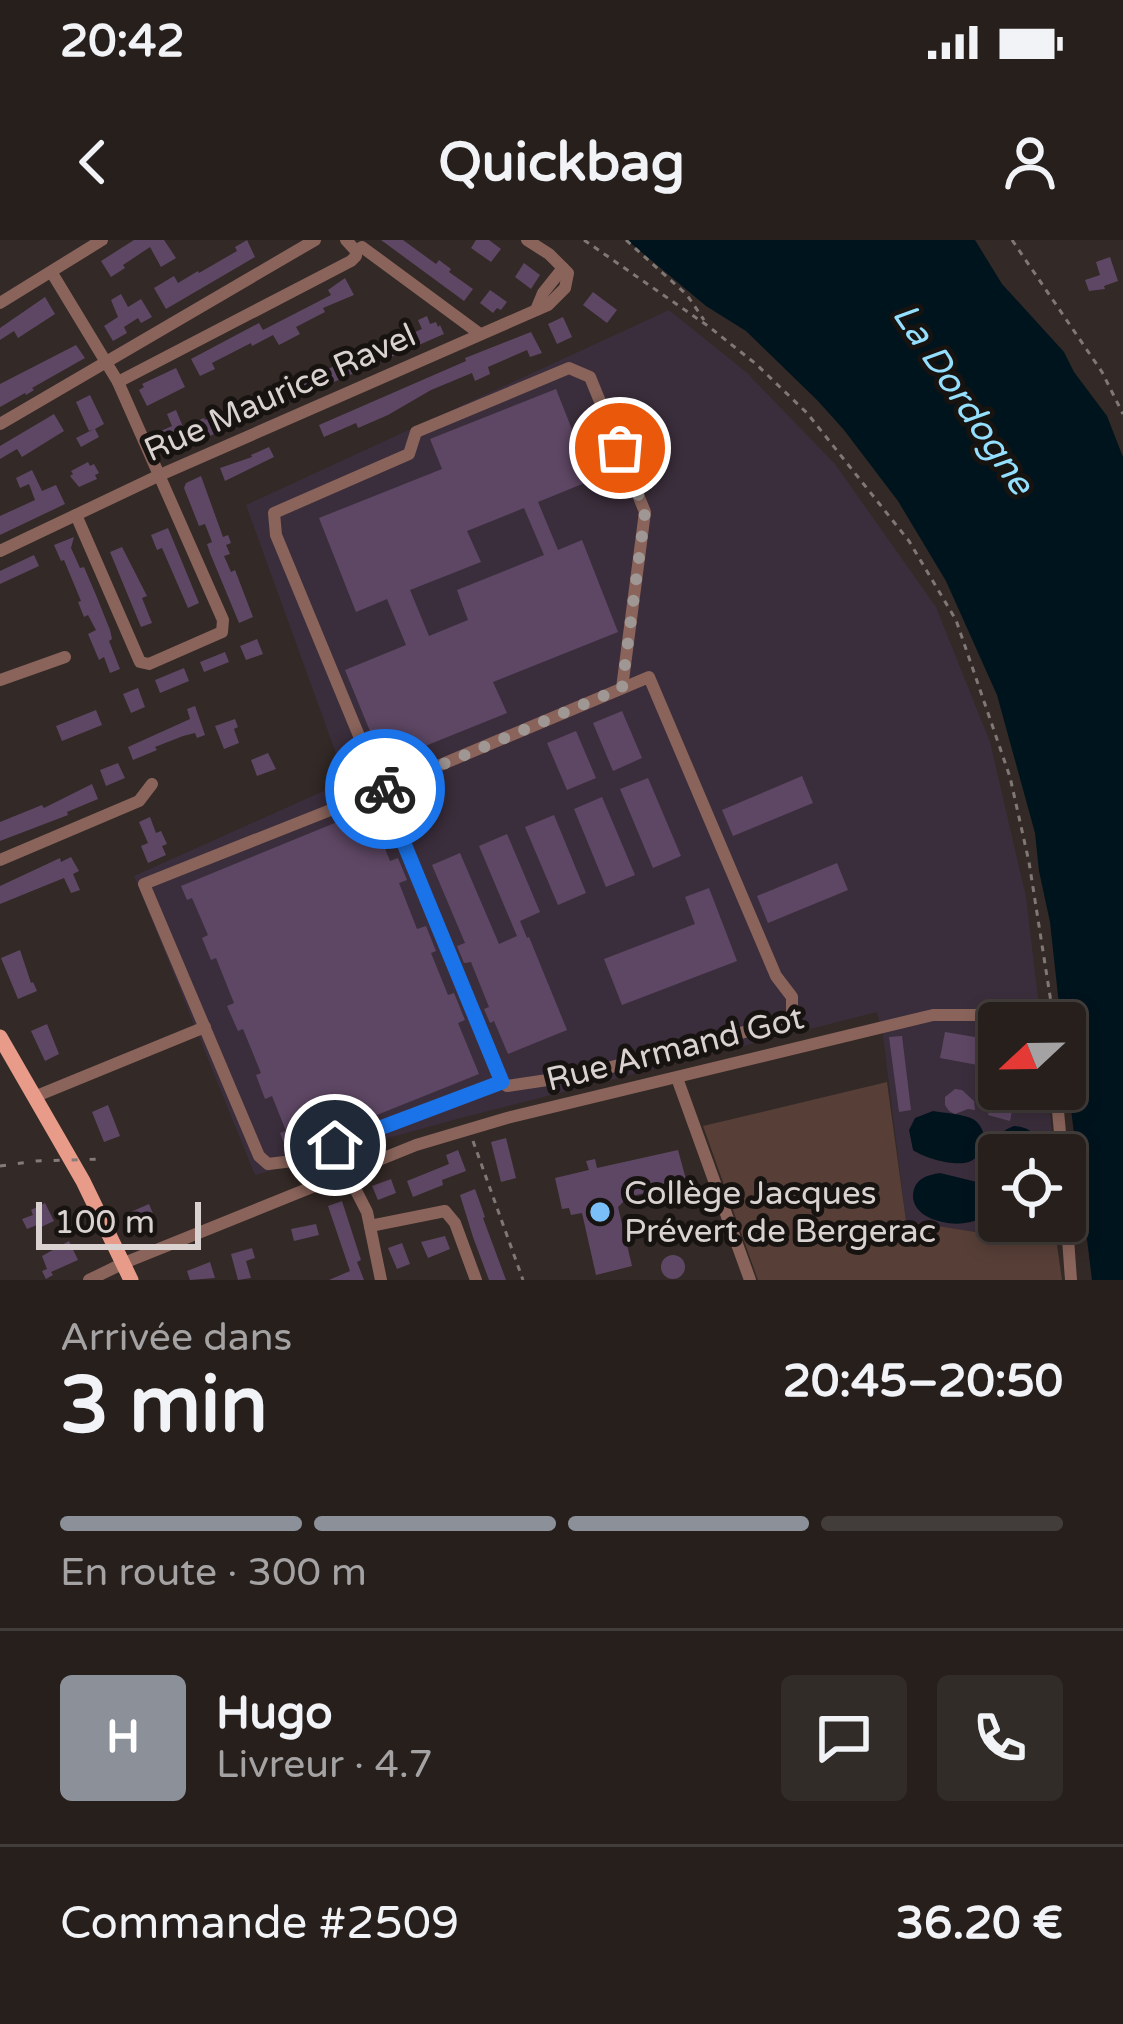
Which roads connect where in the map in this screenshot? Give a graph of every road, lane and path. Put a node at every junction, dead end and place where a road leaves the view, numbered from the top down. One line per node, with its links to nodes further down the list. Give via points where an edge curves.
1 (102, 240): 8 (street)
2 (315, 240): 12 (street)
3 (527, 240): 11 (street, Rue Maurice Ravel, via 565,270 565,288 548,305)
4 (584, 240): 10 (path)
5 (626, 240): 10 (path, via 687,295)
6 (1012, 240): 14 (path)
7 (351, 245): 11 (street); 13 (street, via 351,261)
8 (52, 272): 9 (street); 12 (street)
9 (0, 303)
10 (708, 326): 25 (path, via 807,413 909,541 956,620 1010,777)
11 (480, 334): 16 (street, Rue Maurice Ravel)
12 (106, 362): 13 (street); 15 (street)
13 (118, 382): 16 (street)
14 (1123, 414)
15 (0, 424)
16 (160, 475): 17 (street, Rue Maurice Ravel); 17 (street, via 222,632 140,662)
17 (76, 514): 18 (street, Rue Maurice Ravel)
18 (0, 551)
19 (65, 657): 20 (street)
20 (0, 680)
21 (622, 688): 23 (street); 23 (street, via 645,512 590,376 569,368 416,432 409,454 274,513 275,535); 30 (street, via 649,677 792,998 792,1014 786,1022 581,1075)
22 (152, 784): 24 (street, via 139,801)
23 (382, 790): 27 (street, via 144,884); 30 (street)
24 (0, 860)
25 (1048, 1002)
26 (978, 1015): 29 (street, Rue Armand Got, via 933,1015)
27 (206, 1027): 30 (street, via 268,1164); 31 (street)
28 (0, 1037): 31 (main road)
29 (677, 1078): 32 (street, Rue Armand Got); 42 (street)
30 (502, 1082)
31 (34, 1097): 36 (main road)
32 (468, 1129): 33 (street, Rue Armand Got); 41 (path)
33 (347, 1173): 34 (street); 36 (street, Rue Armand Got)
34 (370, 1226): 39 (street); 40 (street, via 445,1211)
35 (1071, 1242): 43 (street)
36 (124, 1263): 37 (street, Rue Armand Got); 38 (main road)
37 (88, 1280)
38 (131, 1280)
39 (381, 1280)
40 (476, 1280)
41 (523, 1280)
42 (751, 1280)
43 (1071, 1280)

